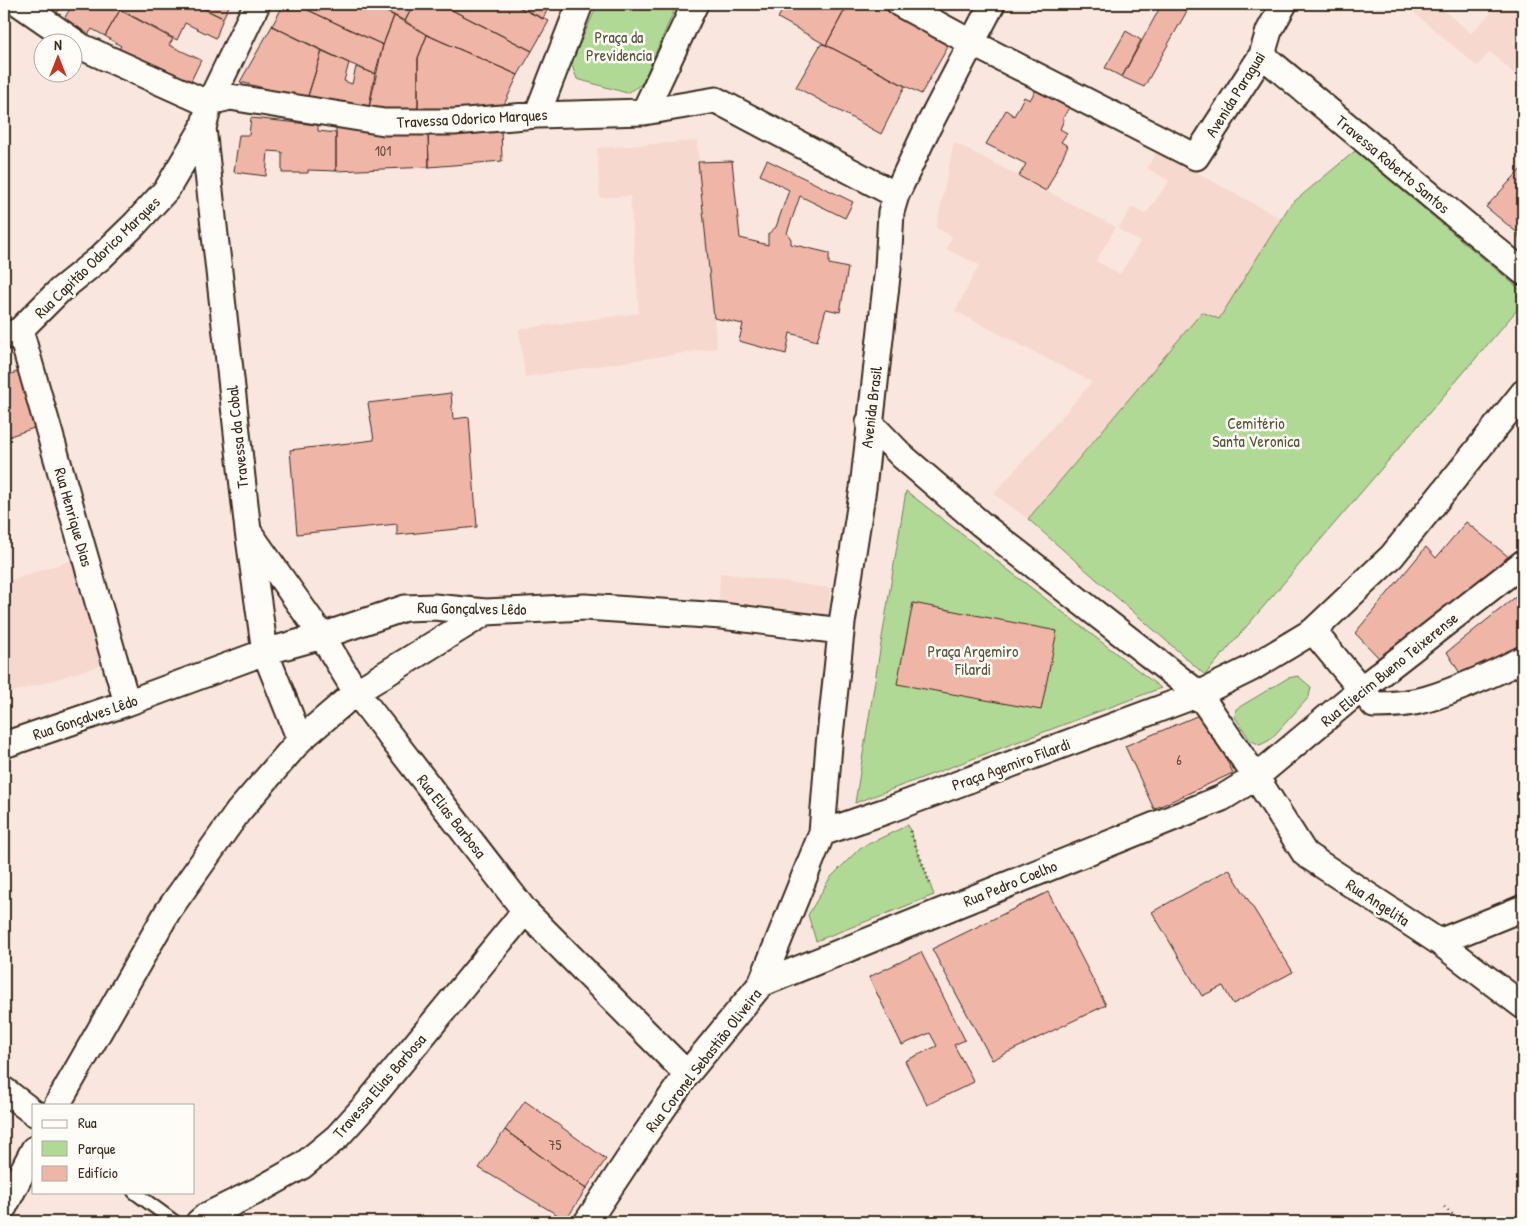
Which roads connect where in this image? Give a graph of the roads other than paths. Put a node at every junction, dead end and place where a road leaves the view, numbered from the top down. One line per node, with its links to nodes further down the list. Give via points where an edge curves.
1 (20, 4): 10 (street, Travessa Odorico Marques, via 82,47)
2 (256, 4): 10 (street, Rua Capitão Odorico Marques)
3 (580, 4): 12 (street)
4 (695, 4): 11 (street)
5 (900, 4): 8 (street)
6 (992, 4): 8 (street, Avenida Brasil)
7 (1284, 4): 9 (street, Avenida Paraguai, via 1269,31)
8 (972, 43): 9 (street, Avenida Paraguai, via 1196,157); 14 (street, Avenida Brasil)
9 (1262, 56): 15 (street, Travessa Roberto Santos)
10 (210, 102): 12 (street, Travessa Odorico Marques, via 230,97 384,122 454,122); 13 (street, Rua Capitão Odorico Marques)
11 (644, 112): 12 (street, Travessa Odorico Marques); 14 (street, Travessa Odorico Marques, via 716,100)
12 (537, 115)
13 (202, 128): 16 (street, Rua Capitão Odorico Marques, via 167,189 135,224); 19 (street, Travessa da Cobal)
14 (896, 196): 18 (street, Avenida Brasil, via 891,212 888,268)
15 (1523, 272)
16 (12, 334): 30 (street, Rua Henrique Dias)
17 (1523, 393): 23 (street, Praça Agemiro Filardi, via 1392,556)
18 (870, 422): 22 (street, Avenida Brasil); 29 (street, Rua Angelita, via 902,456 981,524)
19 (248, 531): 24 (street, Rua Elias Barbosa); 25 (street, Travessa da Cobal)
20 (1523, 563): 27 (street, Rua Eliecim Bueno Teixerense)
21 (486, 612): 22 (street, Rua Gonçalves Lêdo, via 585,607 722,616); 24 (street, Rua Gonçalves Lêdo, via 405,608); 28 (street)
22 (841, 631): 34 (street, Avenida Brasil)
23 (1313, 631): 27 (street); 29 (street, Praça Agemiro Filardi, via 1250,669)
24 (322, 636): 25 (street, Rua Gonçalves Lêdo); 28 (street, Rua Elias Barbosa)
25 (265, 652): 30 (street, Rua Gonçalves Lêdo); 31 (street, Travessa da Cobal)
26 (1523, 659): 27 (street, via 1426,699 1374,705)
27 (1361, 689): 33 (street, Rua Eliecim Bueno Teixerense)
28 (356, 692): 31 (street); 36 (street, Rua Elias Barbosa)
29 (1199, 694): 33 (street, Rua Angelita); 34 (street, Praça Agemiro Filardi)
30 (127, 703): 32 (street, Rua Gonçalves Lêdo)
31 (300, 740): 42 (street, via 238,812 168,912)
32 (4, 745)
33 (1256, 777): 37 (street, Rua Angelita, via 1305,854); 38 (street, Rua Pedro Coelho, via 1222,798)
34 (822, 832): 38 (street, Rua Coronel Sebastião Oliveira)
35 (1523, 908): 37 (street)
36 (525, 910): 40 (street, Rua Elias Barbosa); 48 (street, Travessa Elias Barbosa, via 337,1137 302,1166)
37 (1439, 942): 39 (street, Rua Angelita)
38 (761, 984): 40 (street, Rua Coronel Sebastião Oliveira)
39 (1523, 1006)
40 (687, 1074): 49 (street, Rua Coronel Sebastião Oliveira)
41 (4, 1090): 43 (street)
42 (59, 1104)
43 (32, 1111)
44 (32, 1153): 46 (street)
45 (137, 1194): 47 (lane)
46 (4, 1207)
47 (175, 1222)
48 (200, 1222)
49 (587, 1222)

